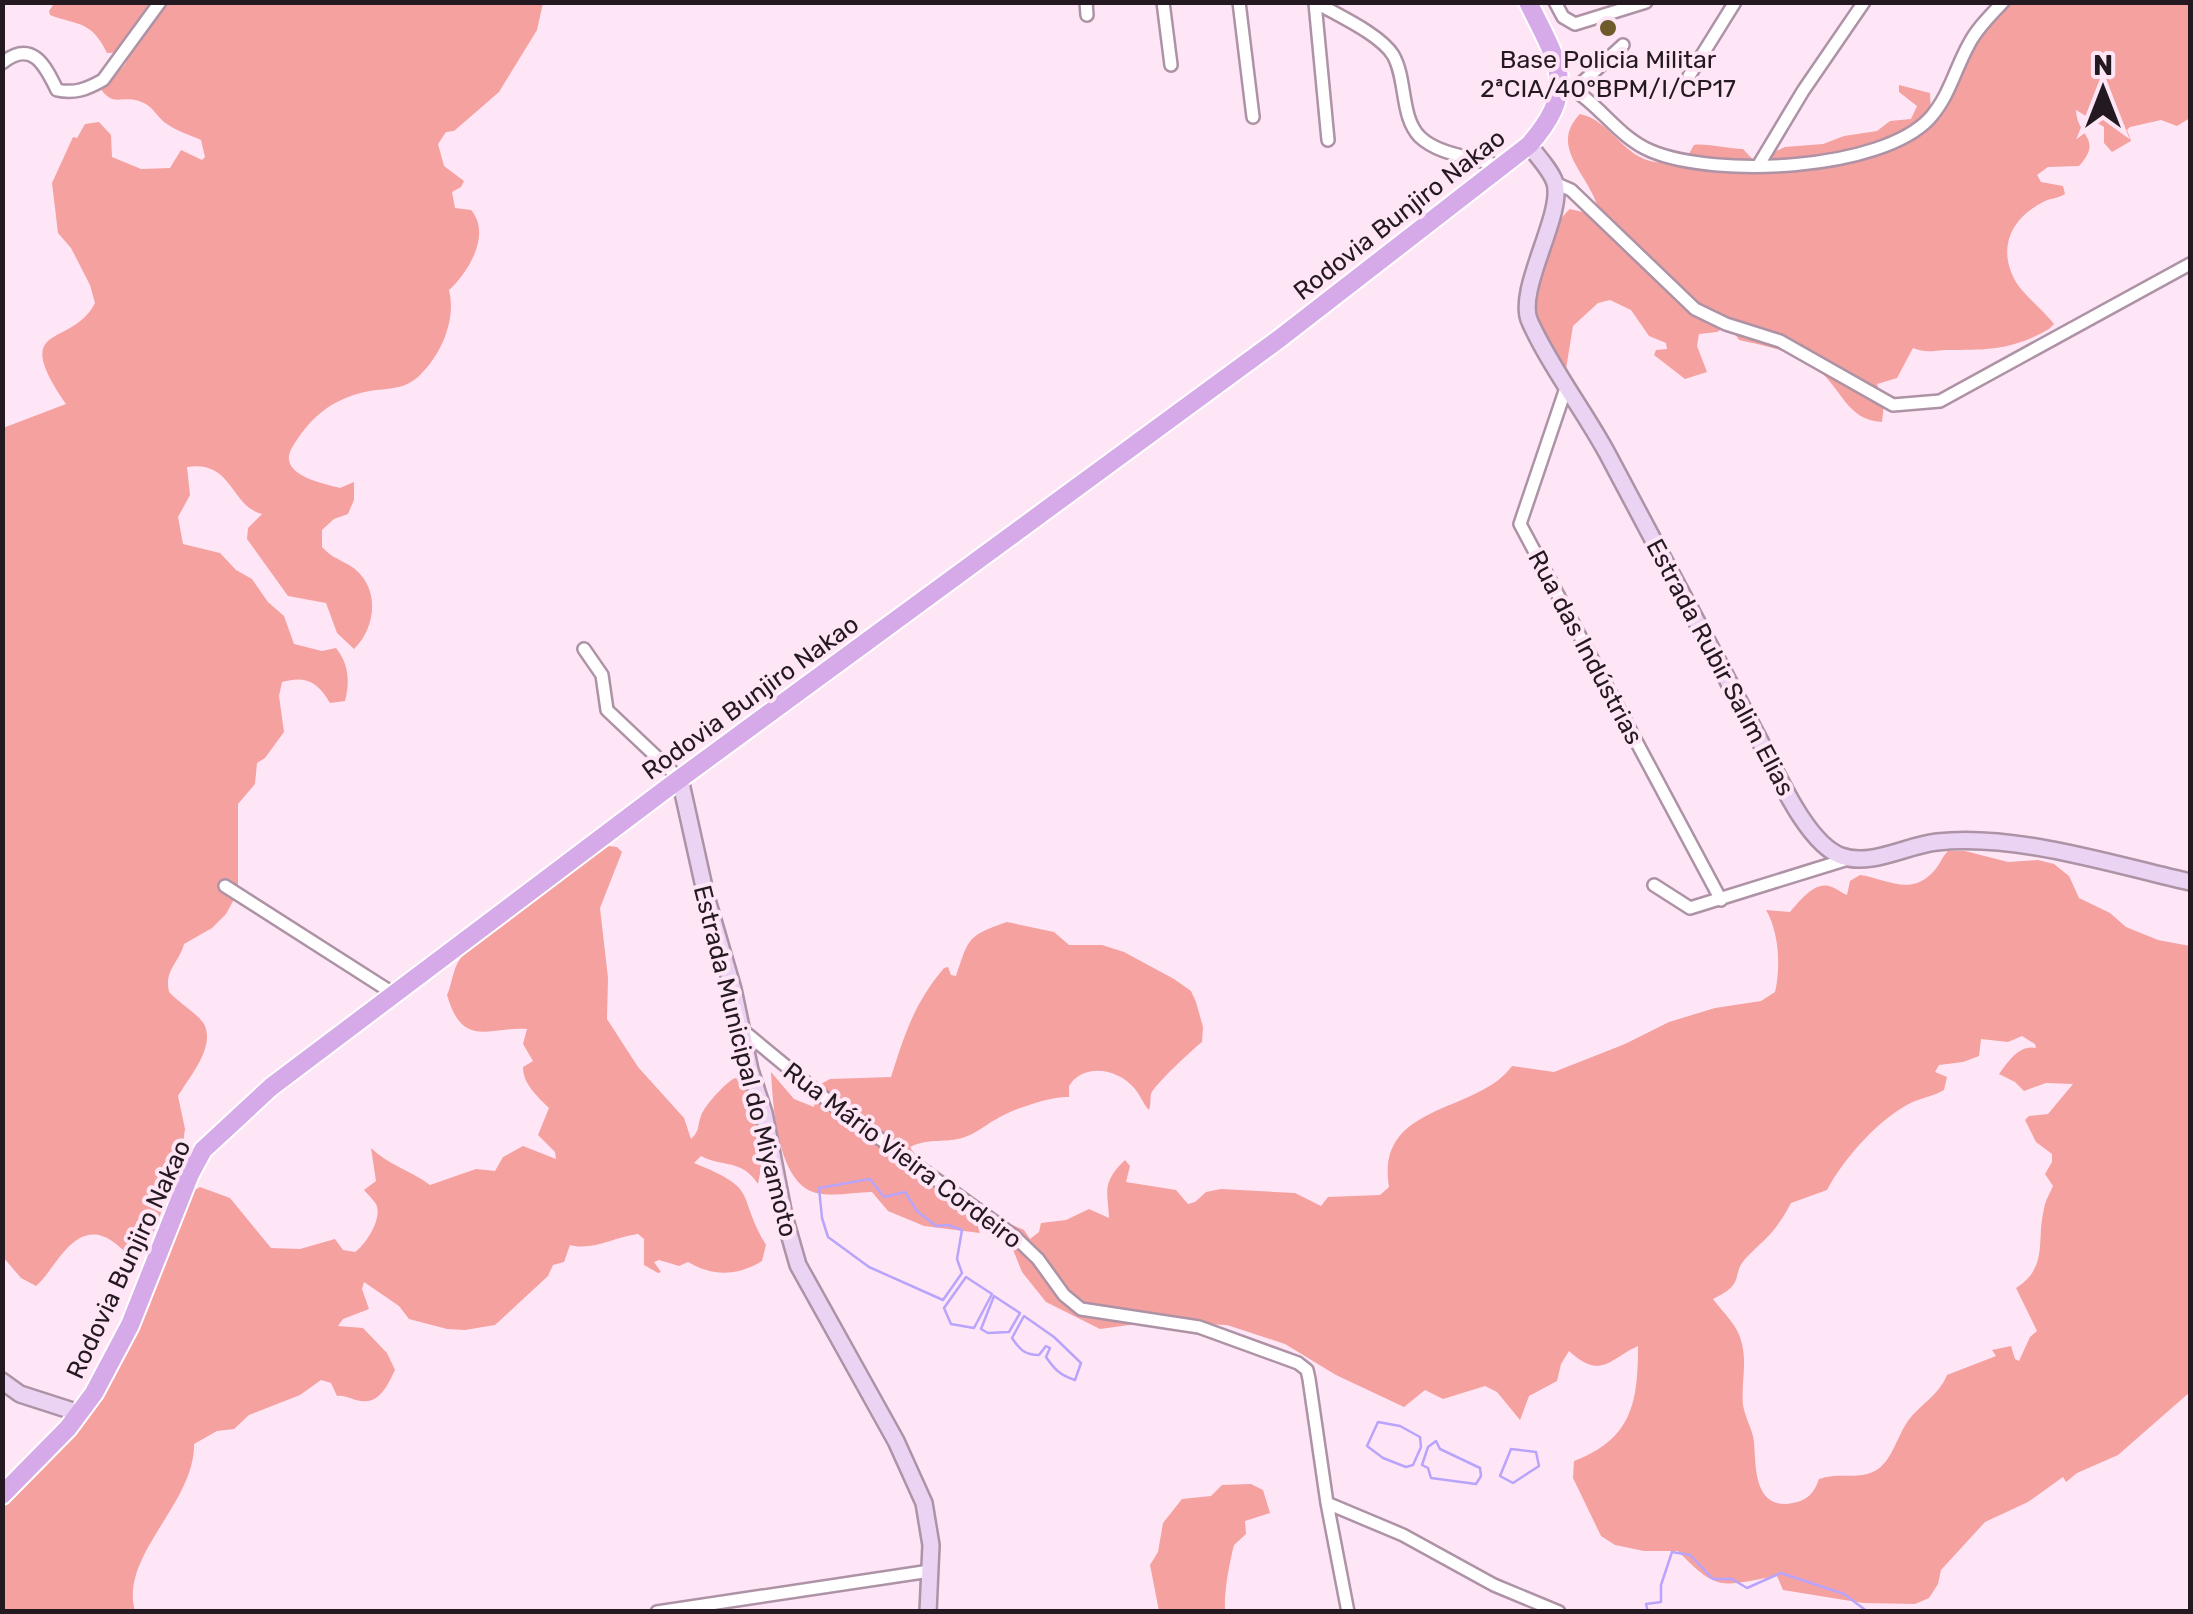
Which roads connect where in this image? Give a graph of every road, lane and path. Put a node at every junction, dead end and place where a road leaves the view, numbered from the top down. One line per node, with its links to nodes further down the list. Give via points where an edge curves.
1 (160, 2): 12 (street, via 90,88 57,90 32,54 15,53)
2 (1163, 2): 13 (street)
3 (1239, 2): 16 (street)
4 (1528, 2): 15 (main road)
5 (1555, 2): 6 (street, via 1576,24)
6 (1646, 2)
7 (1735, 2): 14 (street)
8 (1864, 2): 19 (street)
9 (2003, 2): 19 (street, via 1969,44 1942,103 1908,135 1860,154)
10 (1315, 3): 17 (street); 20 (street, via 1387,47 1420,136)
11 (1623, 45): 15 (street)
12 (2, 62)
13 (1171, 65)
14 (1689, 76)
15 (1567, 86): 18 (main road, Rodovia Bunjiro Nakao); 19 (street, via 1650,151)
16 (1254, 117)
17 (1328, 140)
18 (1529, 146): 20 (main road, Rodovia Bunjiro Nakao); 21 (street)
19 (1758, 166)
20 (1501, 168): 25 (main road, Rodovia Bunjiro Nakao, via 1279,340)
21 (1555, 182): 22 (street, via 1695,309 1780,341 1893,405 1940,401); 23 (street, Estrada Rubir Salim Elias, via 1527,311)
22 (2190, 264)
23 (1567, 386): 26 (street, Estrada Rubir Salim Elias, via 1803,820 1826,848); 30 (street, Rua das Indústrias, via 1520,524)
24 (584, 648): 25 (street, via 602,675 607,710)
25 (680, 779): 31 (main road, Rodovia Bunjiro Nakao); 32 (street, Estrada Municipal do Miyamoto)
26 (1848, 858): 27 (street, via 1967,841 2079,855); 30 (street)
27 (2190, 882)
28 (1654, 885): 30 (street, via 1690,908)
29 (225, 886): 31 (street)
30 (1722, 900)
31 (394, 994): 36 (main road, Rodovia Bunjiro Nakao, via 271,1087 204,1150 130,1325)
32 (741, 1029): 38 (street, Rua Mário Vieira Cordeiro, via 1014,1236 1081,1309 1200,1326 1307,1370); 39 (street, Estrada Municipal do Miyamoto, via 789,1240 912,1472 930,1522)
33 (2, 1380): 34 (street)
34 (20, 1394): 35 (street); 36 (street)
35 (2, 1396)
36 (78, 1412): 37 (main road, Rodovia Bunjiro Nakao)
37 (2, 1495)
38 (1327, 1503): 42 (street); 43 (street)
39 (930, 1570): 40 (street); 41 (street, Estrada Municipal do Miyamoto)
40 (657, 1612)
41 (928, 1612)
42 (1348, 1612)
43 (1559, 1612)

